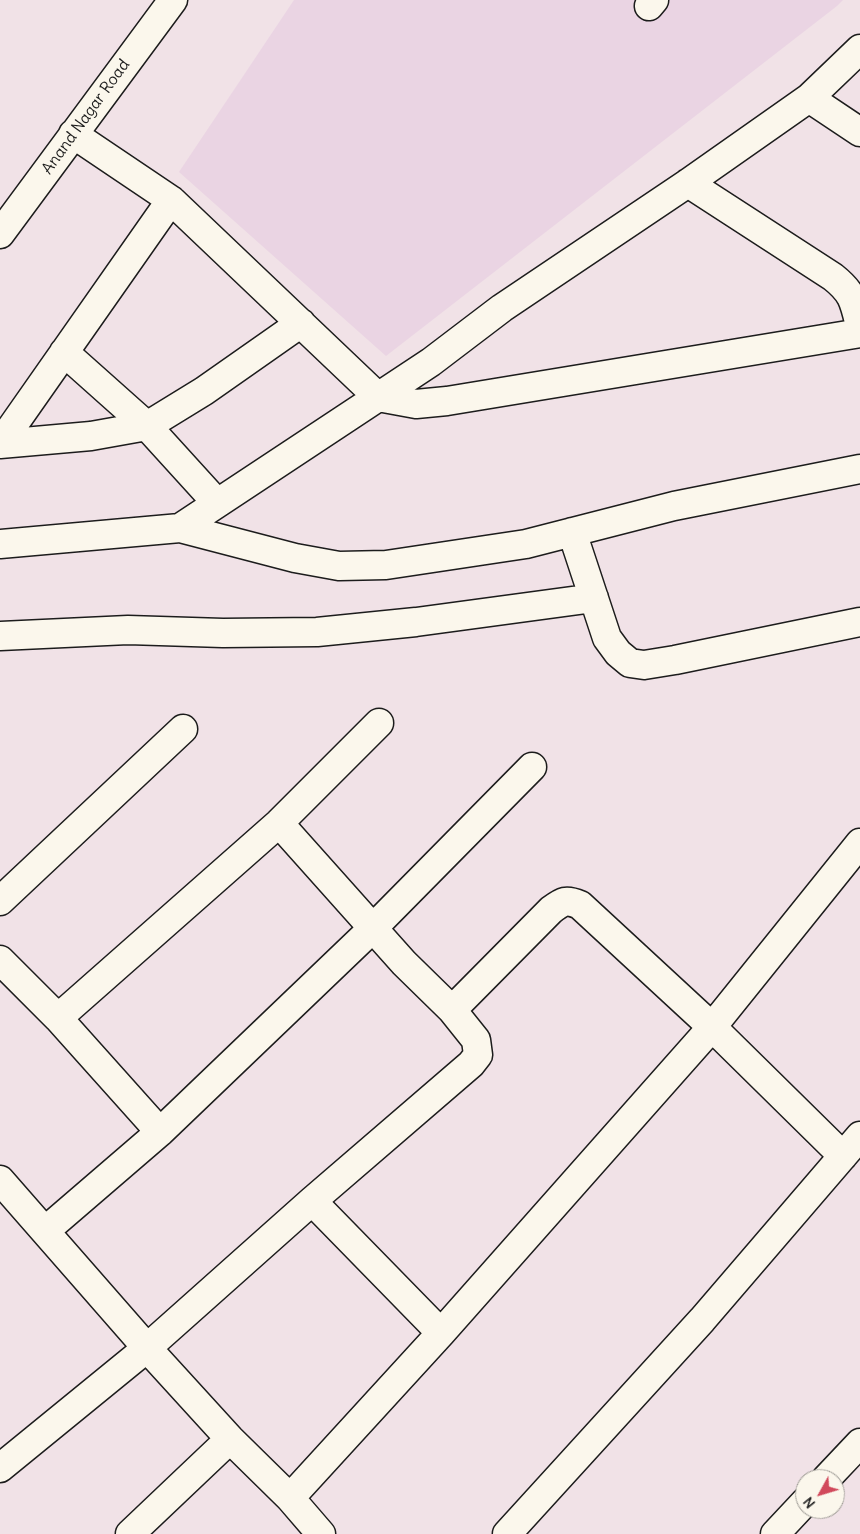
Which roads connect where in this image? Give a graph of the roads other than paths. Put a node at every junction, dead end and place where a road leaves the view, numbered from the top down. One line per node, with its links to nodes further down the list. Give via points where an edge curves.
1 (173, 0): 5 (street, Anand Nagar Road)
2 (860, 49): 3 (street)
3 (809, 98): 4 (street); 6 (street)
4 (860, 132)
5 (73, 134): 7 (street); 8 (street, Anand Nagar Road)
6 (688, 183): 10 (street, via 847,288 855,302); 13 (street, via 502,308)
7 (171, 200): 9 (street); 12 (street)
8 (0, 234)
9 (301, 323): 13 (street); 14 (street, via 204,391)
10 (860, 326)
11 (860, 333): 13 (street, via 447,401 416,404)
12 (64, 352): 14 (street); 15 (street)
13 (378, 397): 17 (street)
14 (147, 426): 15 (street, via 91,436); 17 (street)
15 (0, 444)
16 (860, 469): 19 (street, via 674,506)
17 (217, 503): 18 (street)
18 (180, 528): 19 (street, via 339,566 386,565 526,544); 20 (street)
19 (572, 532): 21 (street)
20 (0, 544)
21 (594, 598): 22 (street, via 607,638 618,653 630,663 644,665); 23 (street, via 317,632 128,630)
22 (860, 622)
23 (0, 636)
24 (379, 723): 27 (street)
25 (183, 729): 29 (street)
26 (532, 767): 30 (street)
27 (278, 824): 30 (street); 33 (street)
28 (860, 844): 34 (street)
29 (0, 901)
30 (372, 928): 32 (street); 35 (street)
31 (0, 960): 33 (street)
32 (452, 1010): 34 (street, via 551,910 562,902 571,901 580,905); 38 (street, via 476,1040 478,1055)
33 (58, 1018): 35 (street)
34 (712, 1027): 36 (street); 40 (street)
35 (160, 1132): 39 (street)
36 (852, 1146): 50 (street, via 702,1320)
37 (0, 1180): 39 (street)
38 (312, 1201): 40 (street); 41 (street)
39 (45, 1231): 41 (street)
40 (441, 1334): 46 (street)
41 (147, 1348): 42 (street); 44 (street)
42 (230, 1439): 46 (street); 48 (street)
43 (860, 1443): 45 (street)
44 (0, 1468)
45 (835, 1469)
46 (290, 1498): 49 (street)
47 (795, 1513): 51 (street)
48 (130, 1534)
49 (321, 1534)
50 (507, 1534)
51 (775, 1534)

